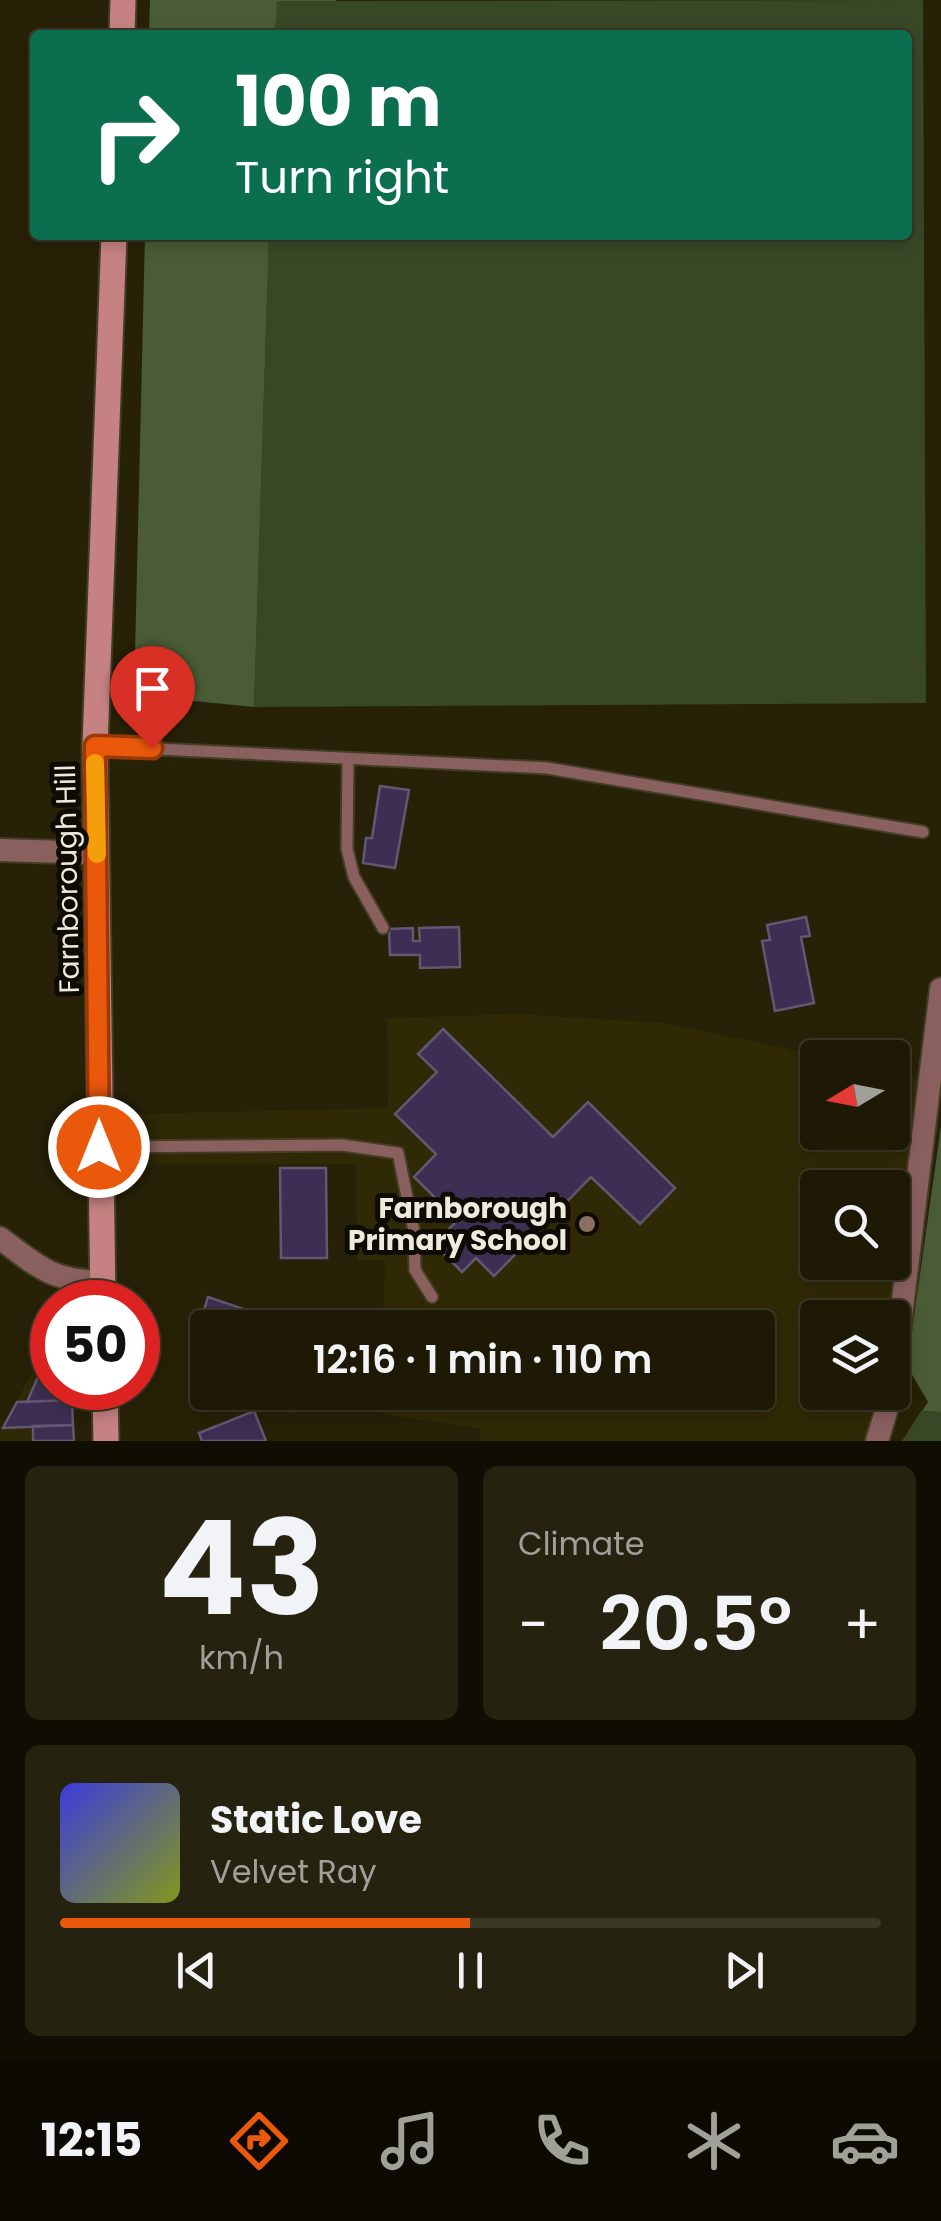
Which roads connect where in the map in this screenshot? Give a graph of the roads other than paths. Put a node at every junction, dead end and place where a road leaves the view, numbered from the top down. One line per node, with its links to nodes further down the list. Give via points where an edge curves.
1 (123, 0): 2 (main road)
2 (122, 30)
3 (114, 240): 4 (main road, Farnborough Hill)
4 (95, 746): 5 (lane); 8 (main road, Farnborough Hill)
5 (348, 760): 6 (lane, via 546,768); 9 (lane, via 347,849)
6 (923, 832)
7 (0, 850): 8 (street)
8 (97, 852): 11 (main road, Farnborough Hill)
9 (382, 928)
10 (941, 989): 16 (street)
11 (99, 1147): 14 (main road, Farnborough Hill); 15 (lane, via 342,1144 398,1152 415,1270)
12 (0, 1238): 13 (street, via 49,1275)
13 (68, 1280)
14 (102, 1280)
15 (432, 1297)
16 (903, 1300)
17 (105, 1410): 19 (main road)
18 (886, 1410): 20 (street)
19 (106, 1441)
20 (877, 1441)

